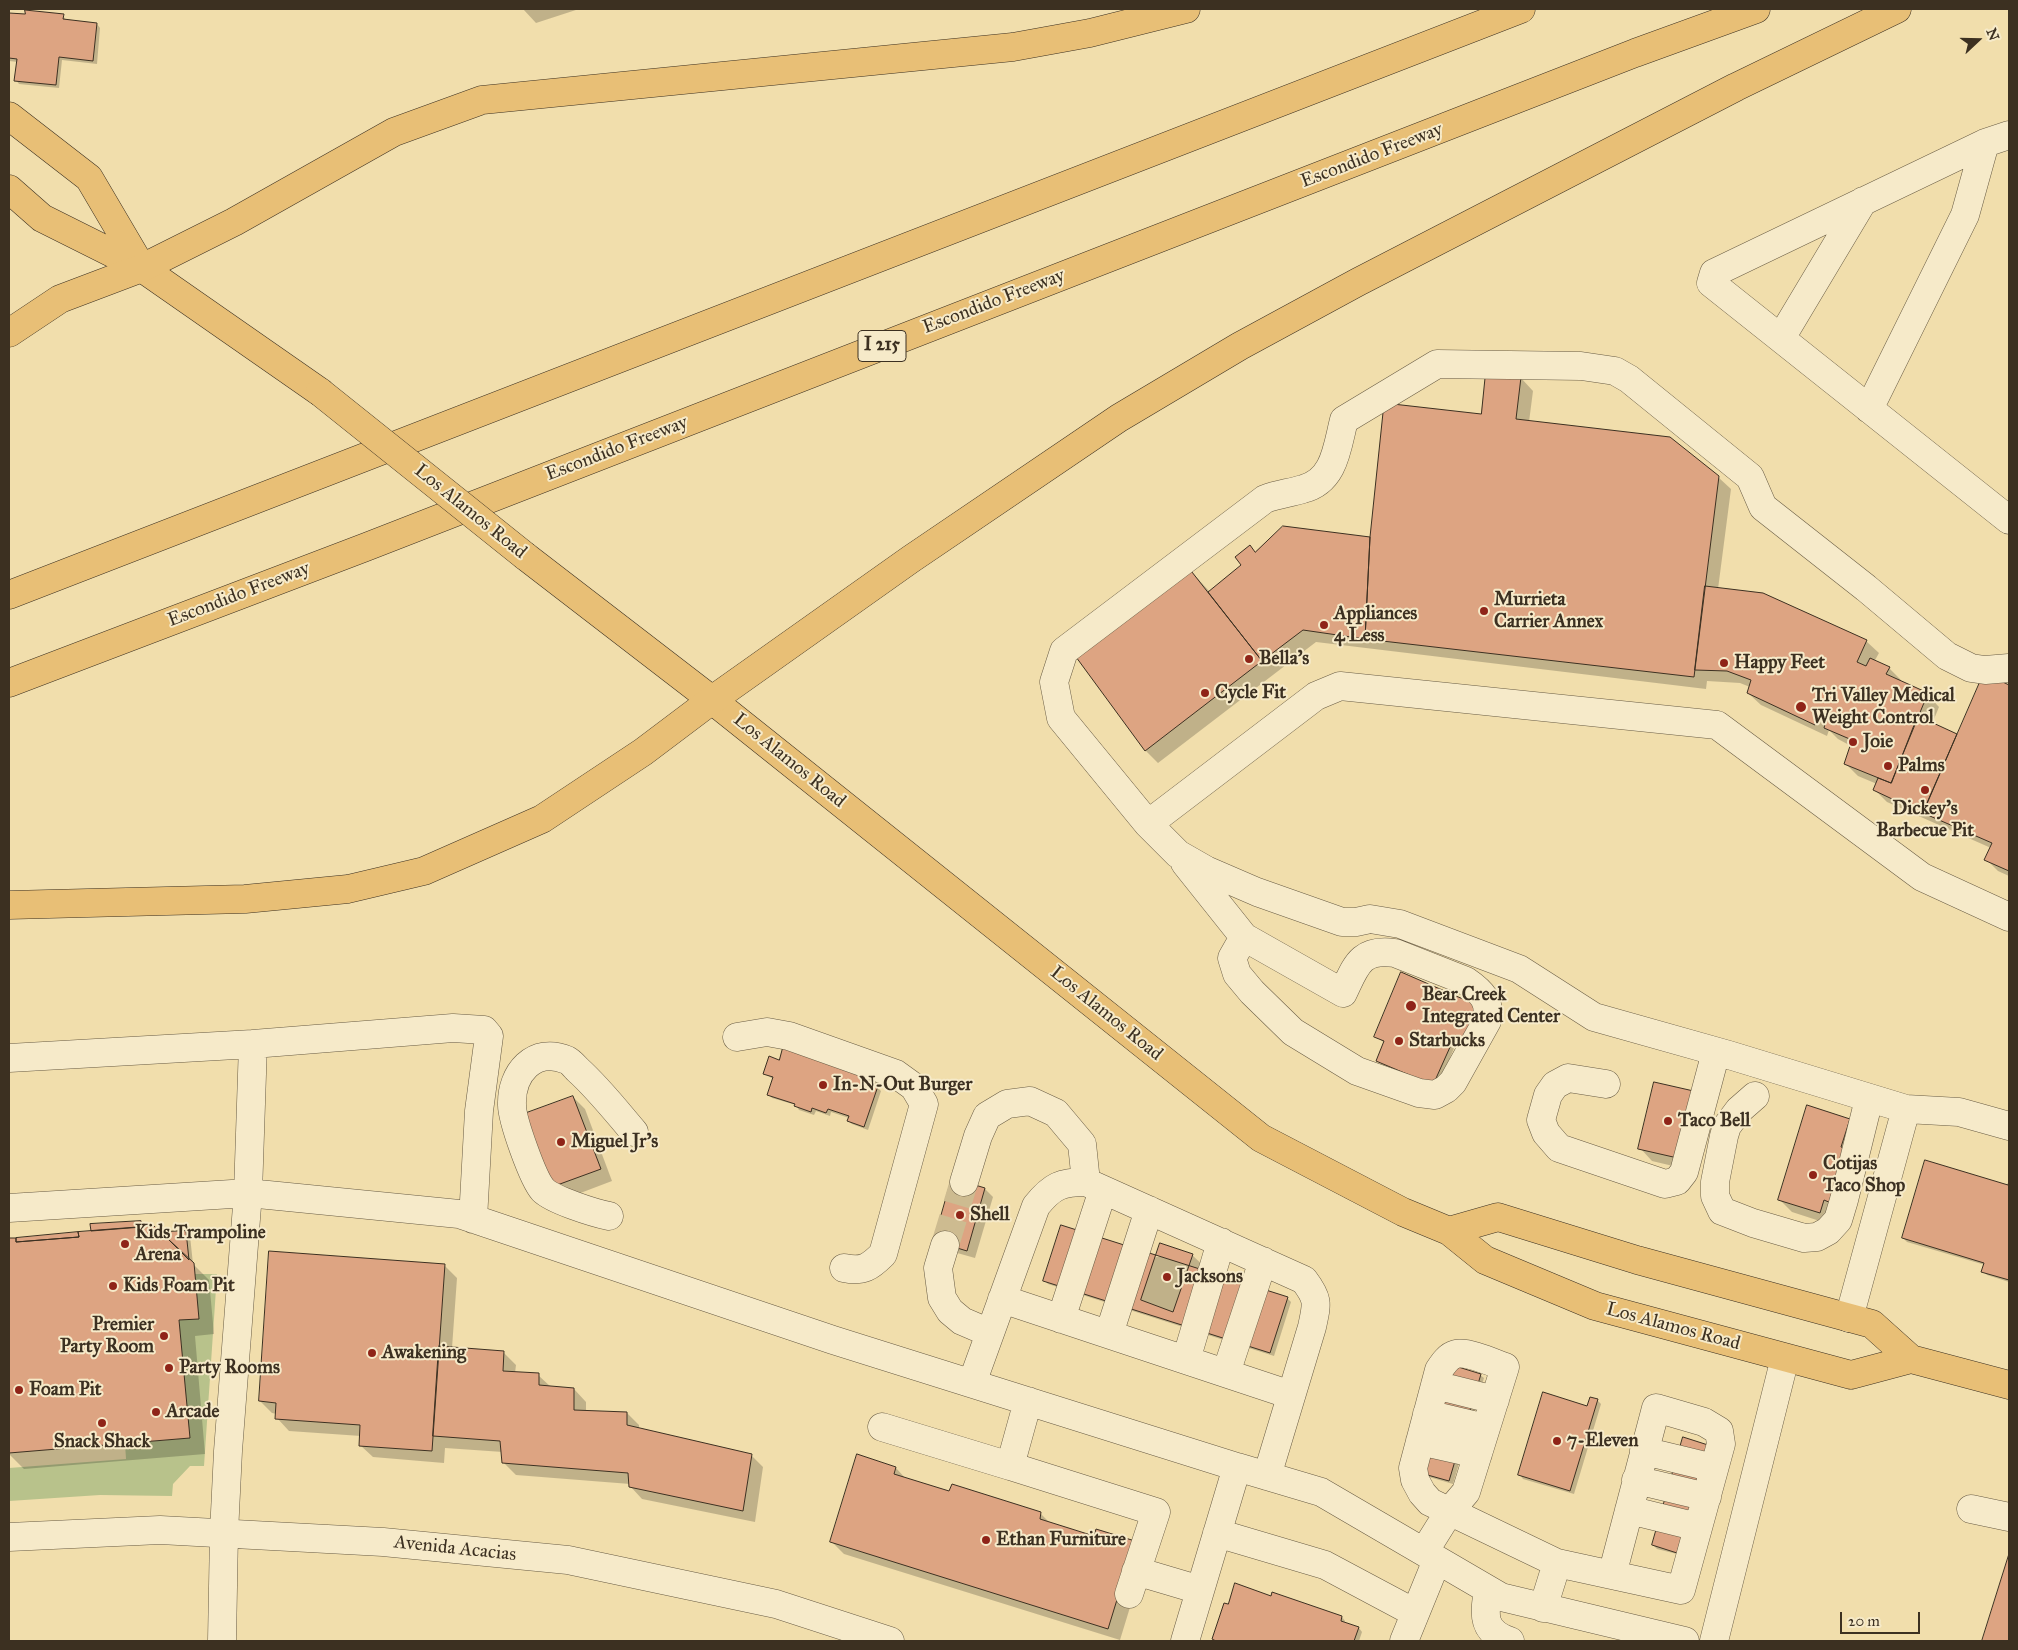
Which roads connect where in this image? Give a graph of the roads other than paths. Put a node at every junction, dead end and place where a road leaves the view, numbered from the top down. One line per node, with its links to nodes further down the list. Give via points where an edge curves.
1 (1186, 9): 9 (main road, via 1090,33 1013,47 482,100 394,132 234,222)
2 (1521, 9): 14 (main road)
3 (1756, 9): 16 (main road, Escondido Freeway / I 215)
4 (1897, 9): 17 (main road, via 1736,87 1240,346 1111,423 910,559)
5 (9, 116): 9 (main road, Los Alamos Road, via 89,178)
6 (1997, 139): 8 (street); 12 (street, via 1965,215)
7 (9, 189): 9 (main road, Los Alamos Road, via 42,218)
8 (1863, 201): 11 (street); 11 (street, via 1714,273 1712,284)
9 (142, 268): 10 (main road, via 60,300); 17 (main road, Los Alamos Road, bridge, via 320,392)
10 (9, 333)
11 (1781, 338): 12 (street)
12 (1870, 409): 13 (street)
13 (2009, 520)
14 (9, 594)
15 (2009, 668): 18 (street, via 1971,668 1947,656 1763,507 1750,477 1615,371 1581,366 1437,364 1344,420 1333,464 1319,482 1265,499 1064,650 1054,682 1061,718)
16 (9, 682)
17 (712, 700): 20 (main road, via 643,752 542,819 424,871 348,889 245,899); 40 (main road, Los Alamos Road, via 1261,1138 1403,1212)
18 (1148, 824): 19 (street); 21 (street, via 1316,696 1340,686 1717,725 1922,877)
19 (1178, 854): 22 (street); 25 (street, via 1257,892 1329,918 1342,922 1370,919 1393,922 1439,938 1519,969 1594,1017)
20 (9, 905)
21 (2009, 917)
22 (1244, 936): 22 (street, via 1344,993 1358,963 1370,954 1395,953 1466,981 1482,994 1489,1010 1485,1027 1453,1082 1435,1095 1364,1074 1293,1032 1252,992 1237,974 1232,958)
23 (737, 1037): 44 (street, via 767,1032 789,1036 896,1074 914,1087 924,1104 884,1254 873,1264 857,1271)
24 (253, 1044): 26 (street); 35 (street); 39 (street, via 453,1028 484,1030 489,1036 479,1111)
25 (1716, 1052): 27 (street, via 1684,1172 1677,1181 1665,1184 1559,1148 1546,1133 1541,1120 1548,1095 1555,1085 1568,1078); 29 (street)
26 (9, 1058)
27 (1606, 1084)
28 (1755, 1096): 29 (street, via 1738,1110 1727,1126 1714,1196 1722,1211 1804,1238 1817,1237 1838,1220)
29 (1869, 1099): 30 (street)
30 (1906, 1109): 31 (street, via 1959,1112); 46 (street)
31 (2009, 1126)
32 (634, 1132): 38 (street, via 568,1060 545,1056 532,1060 514,1082 512,1105 518,1129 532,1171 543,1190 587,1212)
33 (964, 1182): 34 (street, via 987,1116 1007,1104 1030,1101 1056,1113 1082,1144)
34 (1094, 1186): 37 (street); 45 (street, via 1066,1182 1048,1192 1036,1206); 47 (street)
35 (248, 1192): 36 (street); 39 (street, via 459,1214); 77 (street)
36 (9, 1208)
37 (1149, 1210): 41 (street); 49 (street)
38 (609, 1216)
39 (473, 1219): 54 (street)
40 (1449, 1231): 46 (main road, via 1498,1217 1637,1260); 50 (main road, Los Alamos Road, via 1485,1260 1595,1306)
41 (1220, 1242): 43 (street); 52 (street)
42 (945, 1245): 48 (street, via 938,1268 942,1298 962,1321)
43 (1263, 1261): 53 (street); 57 (street, via 1304,1280 1316,1295 1312,1327)
44 (844, 1268)
45 (1002, 1299): 47 (street); 48 (street)
46 (1848, 1318): 51 (main road, via 1872,1324)
47 (1061, 1319): 49 (street)
48 (990, 1333): 54 (street)
49 (1109, 1334): 52 (street)
50 (1785, 1358): 51 (main road, Los Alamos Road, via 1851,1376); 93 (street)
51 (1911, 1359): 56 (main road)
52 (1186, 1360): 53 (street)
53 (1226, 1374): 57 (street)
54 (972, 1383): 59 (street)
55 (1434, 1385): 58 (street); 58 (street, via 1447,1359 1456,1354 1469,1355 1505,1366); 60 (street)
56 (2009, 1386)
57 (1291, 1395): 69 (street)
58 (1495, 1400): 62 (street)
59 (1028, 1401): 66 (street); 67 (street)
60 (1427, 1414): 62 (street); 63 (street)
61 (882, 1427): 66 (street)
62 (1486, 1428): 65 (street)
63 (1420, 1441): 65 (street); 74 (street, via 1413,1468 1415,1480 1430,1502)
64 (1644, 1451): 68 (street); 68 (street, via 1656,1408 1704,1422 1719,1431 1722,1444); 70 (street)
65 (1478, 1454): 74 (street, via 1466,1492)
66 (1010, 1466): 83 (street, via 1156,1512 1132,1583)
67 (1237, 1467): 69 (street); 78 (street)
68 (1714, 1468): 71 (street)
69 (1267, 1476): 80 (street, via 1321,1492)
70 (1636, 1480): 71 (street); 73 (street)
71 (1706, 1497): 76 (street)
72 (1971, 1509): 75 (street)
73 (1628, 1510): 76 (street); 82 (street)
74 (1449, 1512): 80 (street); 81 (street)
75 (2009, 1518)
76 (1698, 1527): 82 (street, via 1681,1590)
77 (224, 1533): 79 (street, Avenida Acacias, via 160,1530); 87 (street); 88 (street, Avenida Acacias, via 383,1542 568,1560 776,1604)
78 (1217, 1533): 83 (street); 86 (street, via 1324,1565)
79 (9, 1536)
80 (1430, 1556): 84 (street); 86 (street)
81 (1557, 1563): 82 (street); 85 (street)
82 (1612, 1575)
83 (1200, 1590): 89 (street)
84 (1488, 1590): 85 (street, via 1501,1597); 91 (street, via 1487,1623 1494,1633)
85 (1543, 1608): 92 (street)
86 (1416, 1613): 90 (street)
87 (222, 1641)
88 (890, 1641)
89 (1184, 1641)
90 (1404, 1641)
91 (1510, 1641)
92 (1685, 1641)
93 (1714, 1641)

